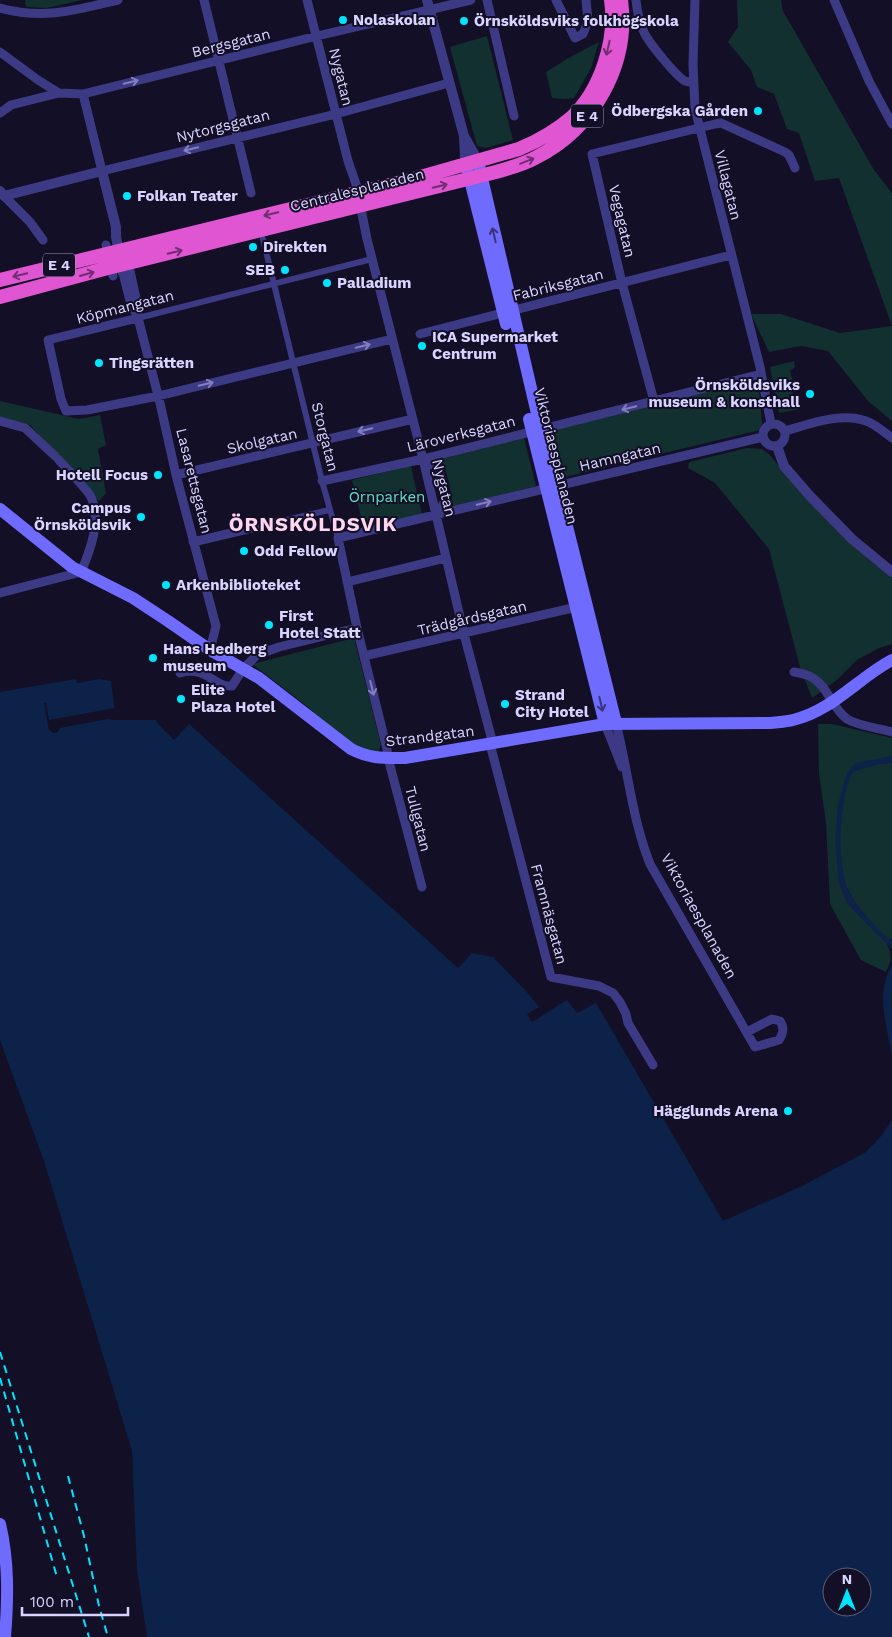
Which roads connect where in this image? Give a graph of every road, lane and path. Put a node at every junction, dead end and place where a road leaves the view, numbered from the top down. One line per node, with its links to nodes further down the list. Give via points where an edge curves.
1 (118, 0): 14 (street, via 64,13 35,14)
2 (204, 0): 17 (street)
3 (307, 0): 15 (street, Nygatan)
4 (471, 0): 13 (street, Bergsgatan)
5 (487, 0): 24 (street)
6 (556, 0): 7 (street, via 575,38 583,34 588,21)
7 (586, 0)
8 (611, 0): 28 (highway, Centralesplanaden / E 4, one-way to 28, via 612,22 607,54 596,84 574,116 535,142)
9 (621, 0): 31 (highway, Centralesplanaden / E 4, one-way to 9, via 535,158 566,139 581,124 614,72 622,39)
10 (636, 0): 19 (street, via 643,32 676,73)
11 (695, 0): 19 (street, Villagatan)
12 (834, 0): 25 (street, via 869,81)
13 (428, 4): 15 (street, Bergsgatan); 18 (street, Viktoriaesplanaden)
14 (0, 8)
15 (316, 36): 17 (street, Bergsgatan); 23 (street, Nygatan)
16 (0, 52): 20 (street)
17 (218, 60): 21 (street, Bergsgatan, one-way to 17); 27 (street)
18 (449, 83): 23 (street, Nytorgsgatan); 28 (street, Viktoriaesplanaden)
19 (693, 83): 26 (street, Villagatan)
20 (59, 93): 21 (street, Bergsgatan); 22 (street, Bergsgatan, via 12,104)
21 (83, 94): 30 (street, Lasarettsgatan)
22 (0, 113)
23 (336, 114): 27 (street, Nytorgsgatan); 34 (street, Nygatan)
24 (514, 116)
25 (892, 124)
26 (700, 128): 29 (street, via 725,125 785,152); 38 (street, Villagatan); 42 (street, Vegagatan, via 592,154)
27 (238, 137): 30 (street, Nytorgsgatan, one-way to 30); 32 (street)
28 (472, 163): 31 (main road, Viktoriaesplanaden); 34 (highway, Centralesplanaden / E 4)
29 (796, 168)
30 (102, 170): 33 (street, Nytorgsgatan); 37 (street, Lasarettsgatan, via 116,227)
31 (475, 178): 34 (highway, Centralesplanaden / E 4, one-way to 31); 45 (main road, Viktoriaesplanaden)
32 (251, 192)
33 (2, 194): 36 (street)
34 (357, 200): 37 (highway, Centralesplanaden / E 4, one-way to 37); 39 (street, Nygatan); 40 (highway, Centralesplanaden / E 4, one-way to 34)
35 (263, 238): 43 (street, Storgatan)
36 (43, 240)
37 (114, 249): 40 (street, Lasarettsgatan); 41 (highway, Centralesplanaden / E 4, one-way to 41)
38 (731, 255): 42 (street, Fabriksgatan); 50 (street, Villagatan)
39 (372, 259): 43 (street, Köpmangatan); 48 (street, Nygatan)
40 (121, 269): 44 (highway, Centralesplanaden / E 4, one-way to 40); 46 (street, Lasarettsgatan, via 137,303)
41 (0, 280)
42 (622, 283): 45 (street, Fabriksgatan); 52 (street, Vegagatan)
43 (273, 284): 46 (street, Köpmangatan); 49 (street, Storgatan)
44 (0, 297)
45 (507, 311): 47 (street, Fabriksgatan); 56 (main road, Viktoriaesplanaden)
46 (138, 318): 51 (street, Lasarettsgatan); 51 (street, Köpmangatan, via 48,340 61,399 66,411 77,412)
47 (420, 334)
48 (392, 339): 49 (street, one-way to 48); 53 (street, Nygatan)
49 (292, 363): 51 (street, one-way to 49); 60 (street, Storgatan)
50 (761, 374): 52 (street, Läroverksgatan); 55 (street)
51 (158, 396): 63 (street, Lasarettsgatan)
52 (654, 401): 56 (street, Läroverksgatan, one-way to 56)
53 (413, 419): 60 (street, Skolgatan, one-way to 60); 62 (street, Nygatan)
54 (0, 421): 73 (street, via 25,428 91,496 96,513 92,544)
55 (771, 424): 57 (street, via 781,426); 58 (street, via 765,428)
56 (536, 430): 62 (street, Läroverksgatan); 65 (main road, Viktoriaesplanaden)
57 (785, 431): 59 (street, via 826,420 854,418 866,421); 61 (street, via 785,439)
58 (763, 437): 61 (street, via 766,444); 65 (street, Hamngatan)
59 (892, 438)
60 (313, 443): 63 (street, Skolgatan); 64 (street, Storgatan)
61 (776, 446): 74 (street, via 784,466 810,496 852,539)
62 (423, 459): 64 (street, Läroverksgatan); 68 (street, Nygatan); 68 (street, via 440,471 446,500)
63 (176, 475): 71 (street, Lasarettsgatan)
64 (322, 480): 67 (street, Storgatan)
65 (552, 487): 68 (street, Hamngatan, one-way to 65); 77 (main road, Viktoriaesplanaden)
66 (0, 509): 73 (main road, Strandgatan)
67 (329, 510): 69 (street); 70 (street, Storgatan)
68 (436, 515): 70 (street, Hamngatan); 72 (street, Nygatan)
69 (282, 521): 71 (street)
70 (338, 538): 75 (street, Storgatan)
71 (193, 542): 80 (street, Lasarettsgatan, via 216,626)
72 (446, 558): 75 (street); 79 (street, Nygatan)
73 (81, 572): 76 (street); 80 (main road, Strandgatan, via 133,598)
74 (892, 572)
75 (347, 582): 78 (street, Storgatan)
76 (0, 593)
77 (581, 606): 79 (street, Trädgårdsgatan); 87 (main road, Viktoriaesplanaden)
78 (357, 628): 81 (street, Storgatan); 83 (street, via 279,647 257,655)
79 (464, 634): 81 (street, Trädgårdsgatan); 89 (street, Nygatan)
80 (210, 650): 83 (main road, Strandgatan)
81 (364, 656): 90 (street, Storgatan, one-way to 90)
82 (892, 660): 86 (main road, Strandgatan)
83 (243, 669): 85 (street, via 235,684 229,686 197,671); 90 (main road, Strandgatan, via 351,749 374,758)
84 (794, 672): 86 (street, via 815,679)
85 (180, 673)
86 (832, 703): 87 (main road, Strandgatan, via 792,721); 88 (street, via 846,718)
87 (611, 724): 89 (main road, Strandgatan); 92 (street, Viktoriaesplanaden, via 625,757 628,781 650,864)
88 (892, 732)
89 (491, 744): 90 (main road, Strandgatan, via 405,758); 93 (street, Framnäsgatan, via 551,977 599,986 614,993)
90 (388, 753): 91 (street, Tullgatan)
91 (422, 887)
92 (747, 1032)
93 (653, 1065)
94 (0, 1524): 95 (main road, via 8,1594)
95 (5, 1637)

